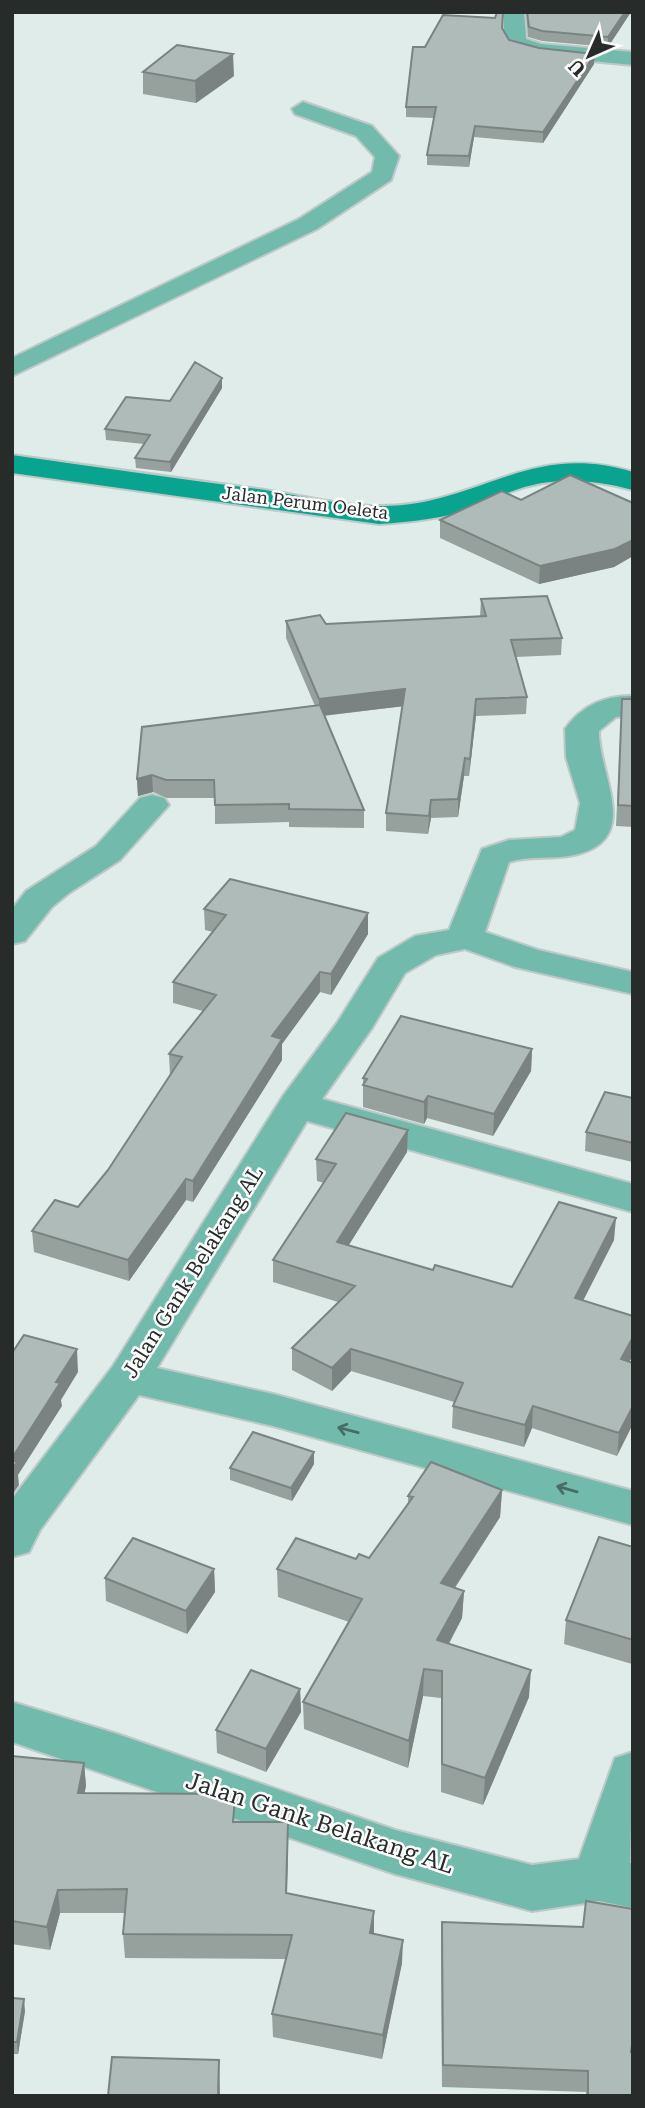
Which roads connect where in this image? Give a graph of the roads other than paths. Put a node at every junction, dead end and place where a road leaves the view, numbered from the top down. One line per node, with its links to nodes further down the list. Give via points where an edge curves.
1 (514, 12): 2 (street, via 517,43 539,50)
2 (633, 59)
3 (303, 109): 4 (street, via 342,121 370,137 387,156 383,176 308,224)
4 (12, 368)
5 (12, 464): 6 (street, Jalan Perum Oeleta, via 379,515 422,513 468,502 497,487 549,471 593,472)
6 (633, 481)
7 (633, 706): 10 (street, via 600,710 582,729 582,755 597,801 596,830 587,841 505,849 494,856)
8 (152, 805): 9 (street, via 108,853 39,900)
9 (12, 933)
10 (464, 937): 11 (street, Jalan Gank Belakang AL); 12 (street, Jalan Gank Belakang AL, via 428,944 391,965 353,1028)
11 (633, 983)
12 (297, 1105): 13 (street); 14 (street, Jalan Gank Belakang AL)
13 (633, 1198)
14 (129, 1377): 15 (street, one-way to 14, via 272,1410); 16 (street, Jalan Gank Belakang AL)
15 (633, 1508)
16 (12, 1539)
17 (12, 1722): 19 (street, Jalan Gank Belakang AL, via 407,1855 532,1888)
18 (633, 1773): 19 (street)
19 (616, 1883)

